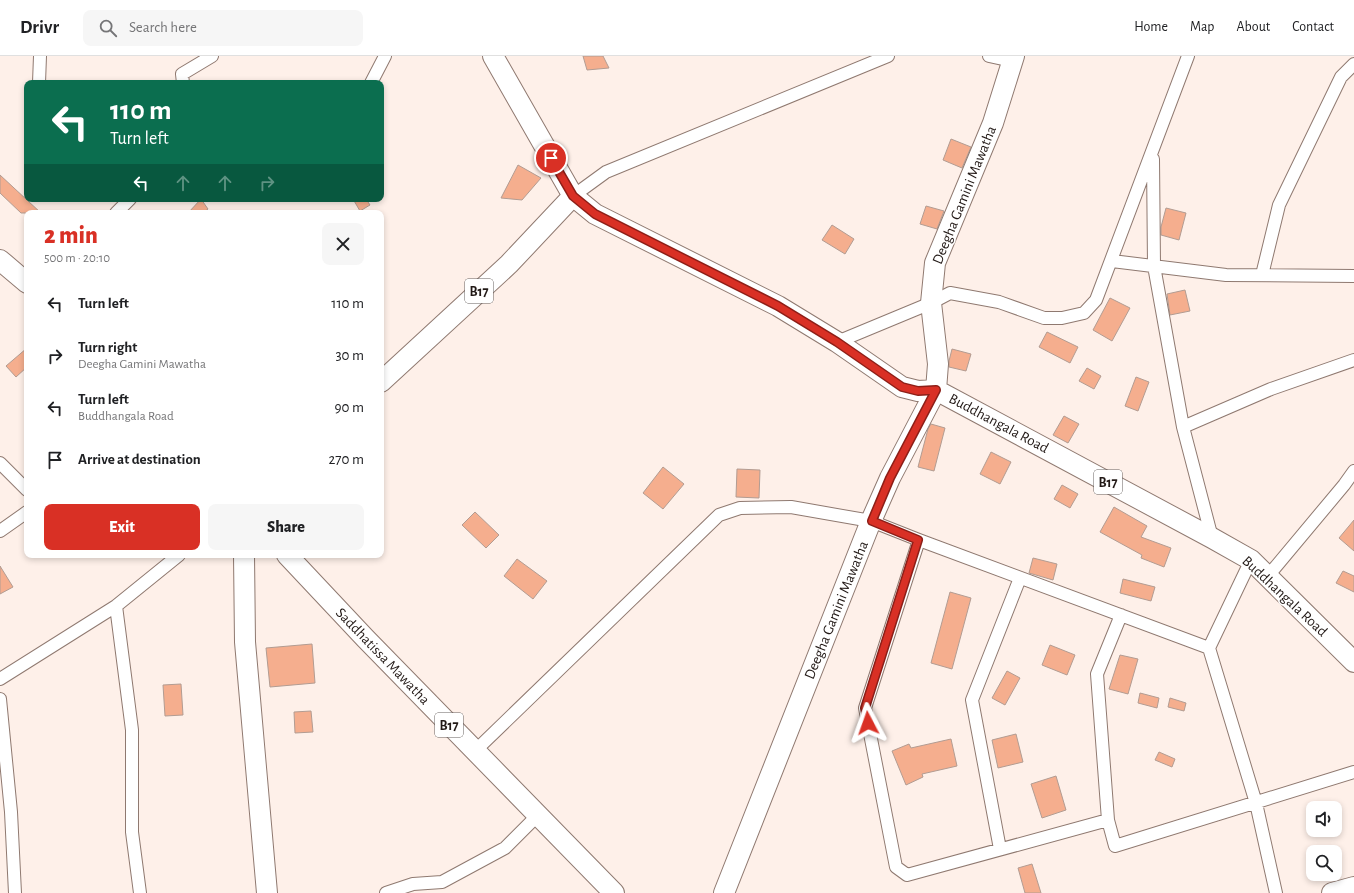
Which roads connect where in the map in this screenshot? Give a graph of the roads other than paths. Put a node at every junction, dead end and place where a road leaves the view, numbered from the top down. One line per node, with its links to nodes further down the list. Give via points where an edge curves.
1 (40, 56): 10 (street)
2 (212, 56): 11 (street, via 182,74)
3 (385, 56): 12 (street)
4 (493, 56): 14 (main road, Buddhangala Road / B17)
5 (888, 56): 14 (street, via 606,172)
6 (989, 56): 8 (street)
7 (1188, 56): 13 (street)
8 (1013, 58): 23 (main road, Deegha Gamini Mawatha, via 993,122 935,263)
9 (1354, 64): 20 (street, via 1341,77 1279,205)
10 (39, 80)
11 (183, 80)
12 (373, 80)
13 (1153, 152): 18 (street); 19 (street)
14 (573, 196): 24 (main road, Buddhangala Road / B17, via 595,214 778,306); 26 (main road, B17, via 509,264)
15 (127, 202): 16 (street)
16 (119, 210)
17 (0, 260): 22 (main road)
18 (1112, 261): 19 (street); 23 (street, via 1096,300 1084,313 1062,318 1044,318 999,302 950,293)
19 (1154, 266): 20 (street, via 1226,275); 28 (street)
20 (1262, 276): 21 (street)
21 (1354, 276)
22 (24, 280)
23 (931, 303): 24 (street); 27 (main road, Deegha Gamini Mawatha, via 938,364)
24 (837, 342): 27 (main road, Buddhangala Road / B17, via 902,387 918,391)
25 (1354, 360): 28 (street, via 1271,389)
26 (384, 379)
27 (936, 390): 33 (main road, Deegha Gamini Mawatha, via 890,478); 35 (main road, Buddhangala Road / B17)
28 (1183, 427): 35 (street)
29 (0, 463): 31 (street)
30 (1354, 471): 41 (street)
31 (24, 487)
32 (24, 514): 34 (street)
33 (872, 521): 36 (street); 49 (street, via 791,507 740,508 719,515); 61 (main road, Deegha Gamini Mawatha)
34 (0, 531)
35 (1212, 538): 40 (main road, Buddhangala Road / B17)
36 (918, 540): 42 (street); 54 (street, via 865,708 896,867 907,875)
37 (244, 558): 58 (main road, via 245,642)
38 (290, 558): 49 (main road, Saddhatissa Mawatha / B17)
39 (166, 559): 43 (street)
40 (1251, 560): 41 (main road, Buddhangala Road / B17); 45 (street)
41 (1268, 576): 46 (main road, Buddhangala Road / B17)
42 (1020, 578): 44 (street); 54 (street, via 972,700)
43 (116, 606): 47 (street); 57 (street, via 132,730 132,832)
44 (1121, 615): 45 (street); 53 (street, via 1097,674)
45 (1209, 648): 51 (street)
46 (1354, 662)
47 (0, 679)
48 (0, 699): 56 (street, via 11,812)
49 (475, 751): 52 (main road, Saddhatissa Mawatha / B17)
50 (1354, 772): 51 (street)
51 (1256, 803): 53 (street, via 1115,846); 62 (street)
52 (538, 815): 59 (street, via 505,848 442,882 413,884); 60 (main road, Saddhatissa Mawatha / B17)
53 (1108, 820): 54 (street)
54 (1000, 849)
55 (1354, 887): 63 (main road)
56 (15, 893)
57 (140, 893)
58 (267, 893)
59 (386, 893)
60 (614, 893)
61 (724, 893)
62 (1276, 893)
63 (1332, 893)

